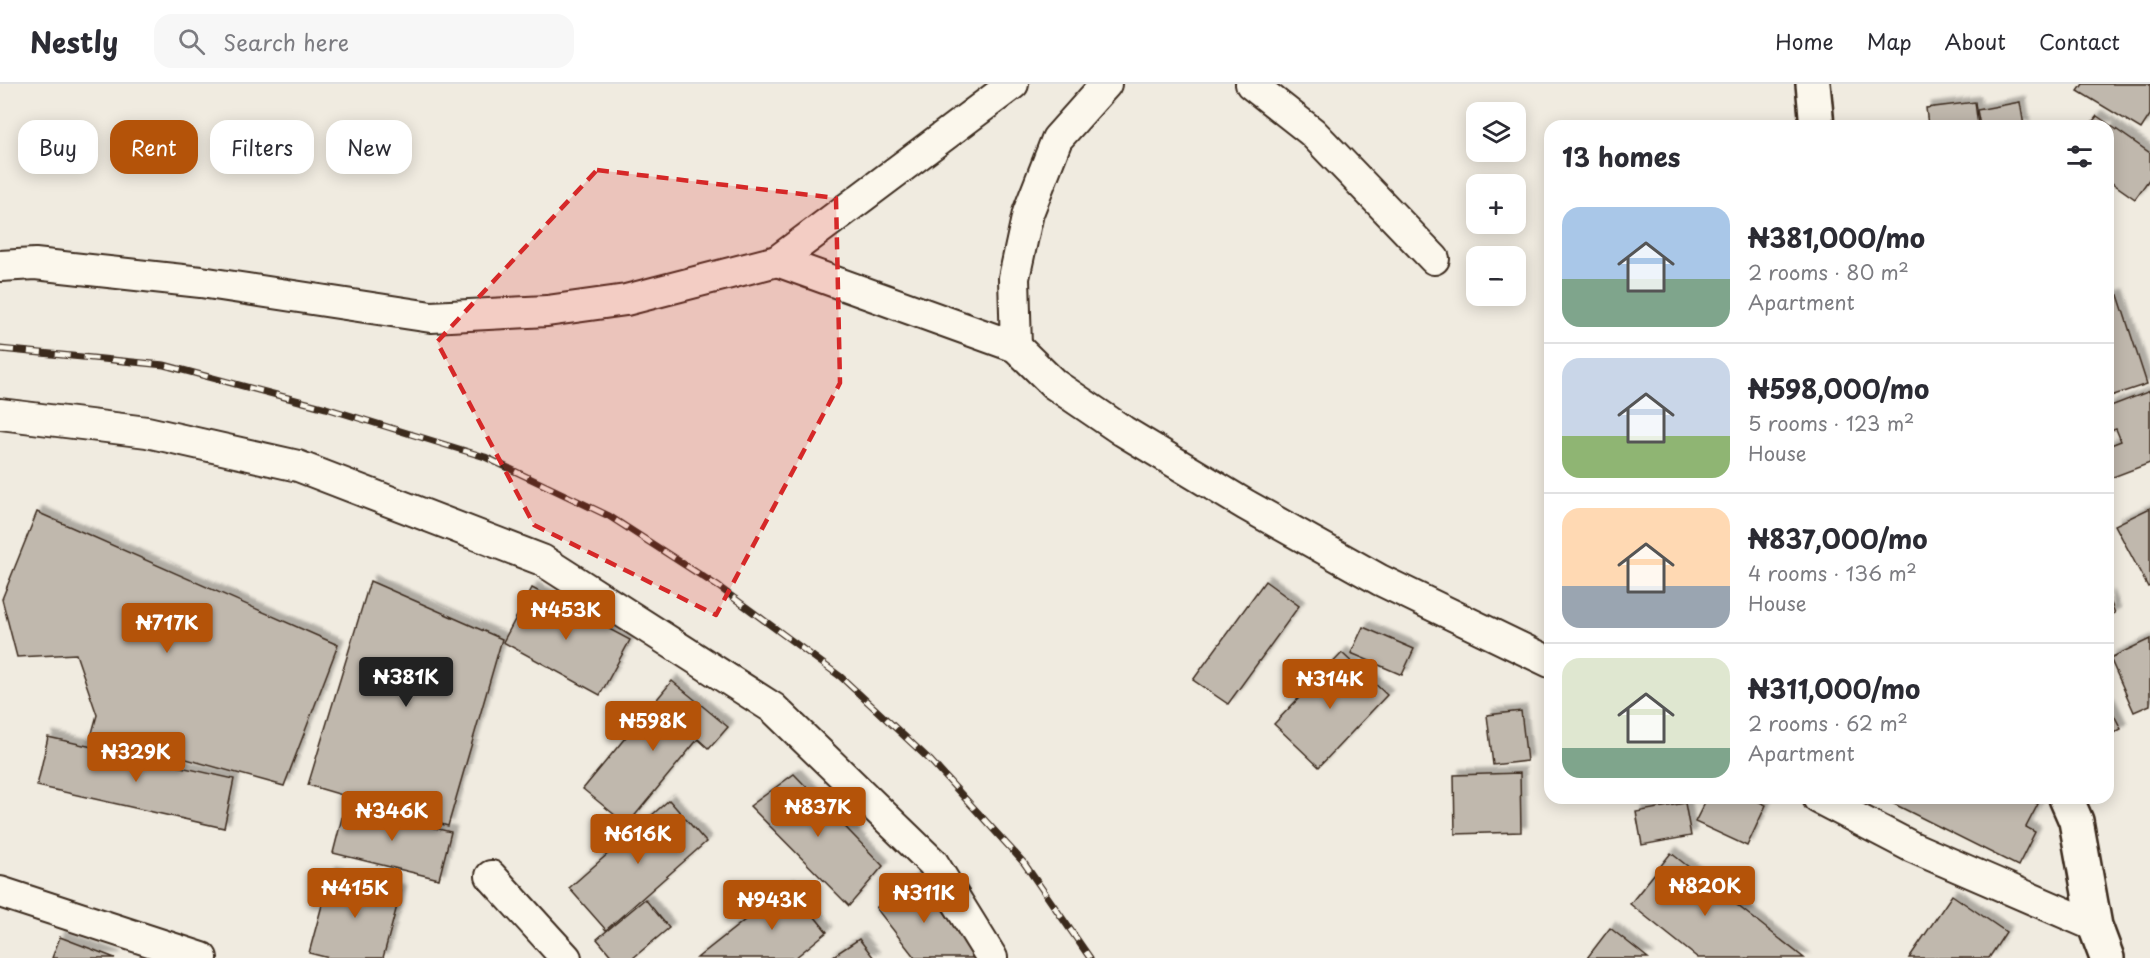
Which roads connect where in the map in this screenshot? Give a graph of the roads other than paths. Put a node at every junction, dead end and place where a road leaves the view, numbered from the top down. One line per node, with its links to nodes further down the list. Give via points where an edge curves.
1 (1013, 84): 7 (street)
2 (1106, 84): 9 (street, via 1057,139 1028,213 1014,278)
3 (1251, 84): 6 (street, via 1312,132)
4 (1814, 84): 5 (street)
5 (1817, 120)
6 (1434, 259)
7 (777, 261): 8 (street, via 626,300 547,311 431,317 201,282 35,264); 9 (street)
8 (0, 266)
9 (1016, 347): 11 (street, via 1054,384 1246,505 1380,580)
10 (0, 414): 19 (street, via 147,432 298,465 542,560 773,708 933,863)
11 (1544, 659)
12 (1830, 804): 16 (street, via 1912,847)
13 (2069, 804): 16 (street, via 2076,821)
14 (491, 876): 18 (street)
15 (0, 892): 17 (street)
16 (2095, 926): 20 (street)
17 (202, 958)
18 (566, 958)
19 (992, 958)
20 (2107, 958)

